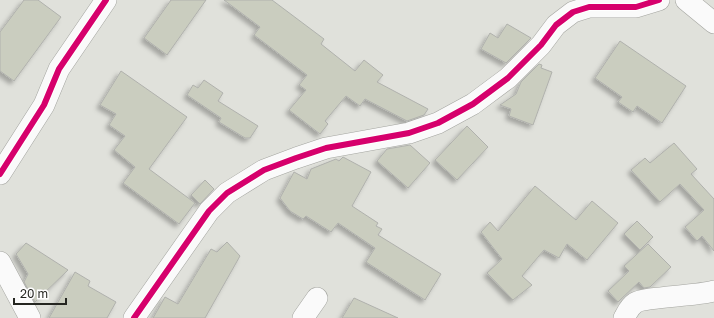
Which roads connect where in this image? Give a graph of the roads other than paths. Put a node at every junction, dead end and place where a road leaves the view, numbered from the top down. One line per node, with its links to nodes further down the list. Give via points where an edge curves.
1 (106, 0): 5 (street, via 59,70 44,105)
2 (659, 0): 10 (street, via 636,7 589,7 573,12 556,25 508,78 473,104 438,123 409,133 326,148 264,170 227,193 209,211)
3 (686, 0): 4 (street)
4 (714, 23)
5 (0, 174)
6 (0, 262): 9 (street)
7 (714, 291): 12 (street, via 701,295 639,300 630,307)
8 (317, 298): 11 (street)
9 (30, 318)
10 (134, 318)
11 (303, 318)
12 (624, 318)

